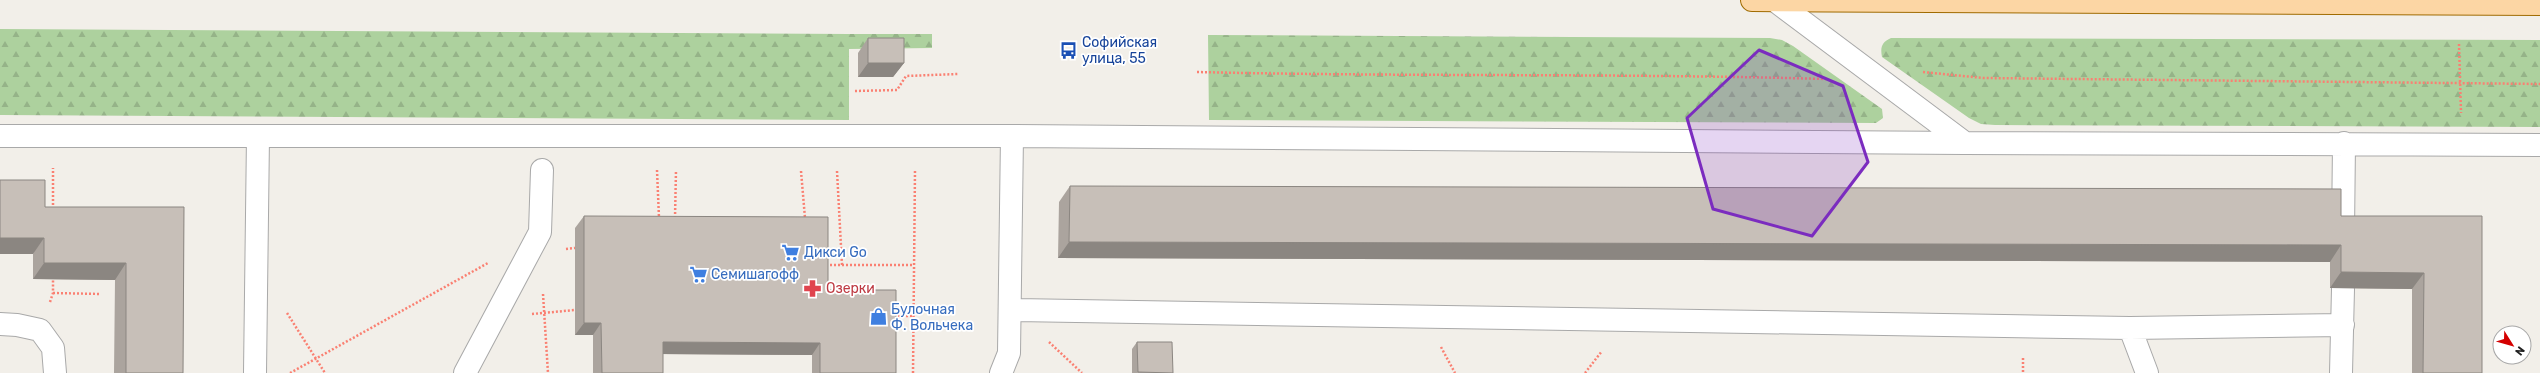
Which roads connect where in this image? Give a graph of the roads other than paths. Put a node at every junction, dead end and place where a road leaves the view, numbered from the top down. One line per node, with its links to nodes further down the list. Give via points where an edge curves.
1 (1752, 0): 2 (main road)
2 (1774, 0): 3 (main road); 7 (street)
3 (2540, 4)
4 (0, 136): 5 (street)
5 (258, 136): 6 (street); 18 (street)
6 (1012, 136): 7 (street); 13 (street)
7 (1965, 143): 8 (street)
8 (2344, 143): 9 (street); 11 (street)
9 (2540, 145)
10 (542, 170): 19 (street, via 540,232)
11 (2343, 232)
12 (2343, 288): 15 (street)
13 (1010, 310): 16 (street); 20 (street, via 1009,353)
14 (0, 324): 17 (street, via 40,330 53,348)
15 (2343, 325): 16 (street); 22 (street)
16 (2130, 328): 21 (street)
17 (55, 373)
18 (255, 373)
19 (465, 373)
20 (1001, 373)
21 (2147, 373)
22 (2341, 373)

